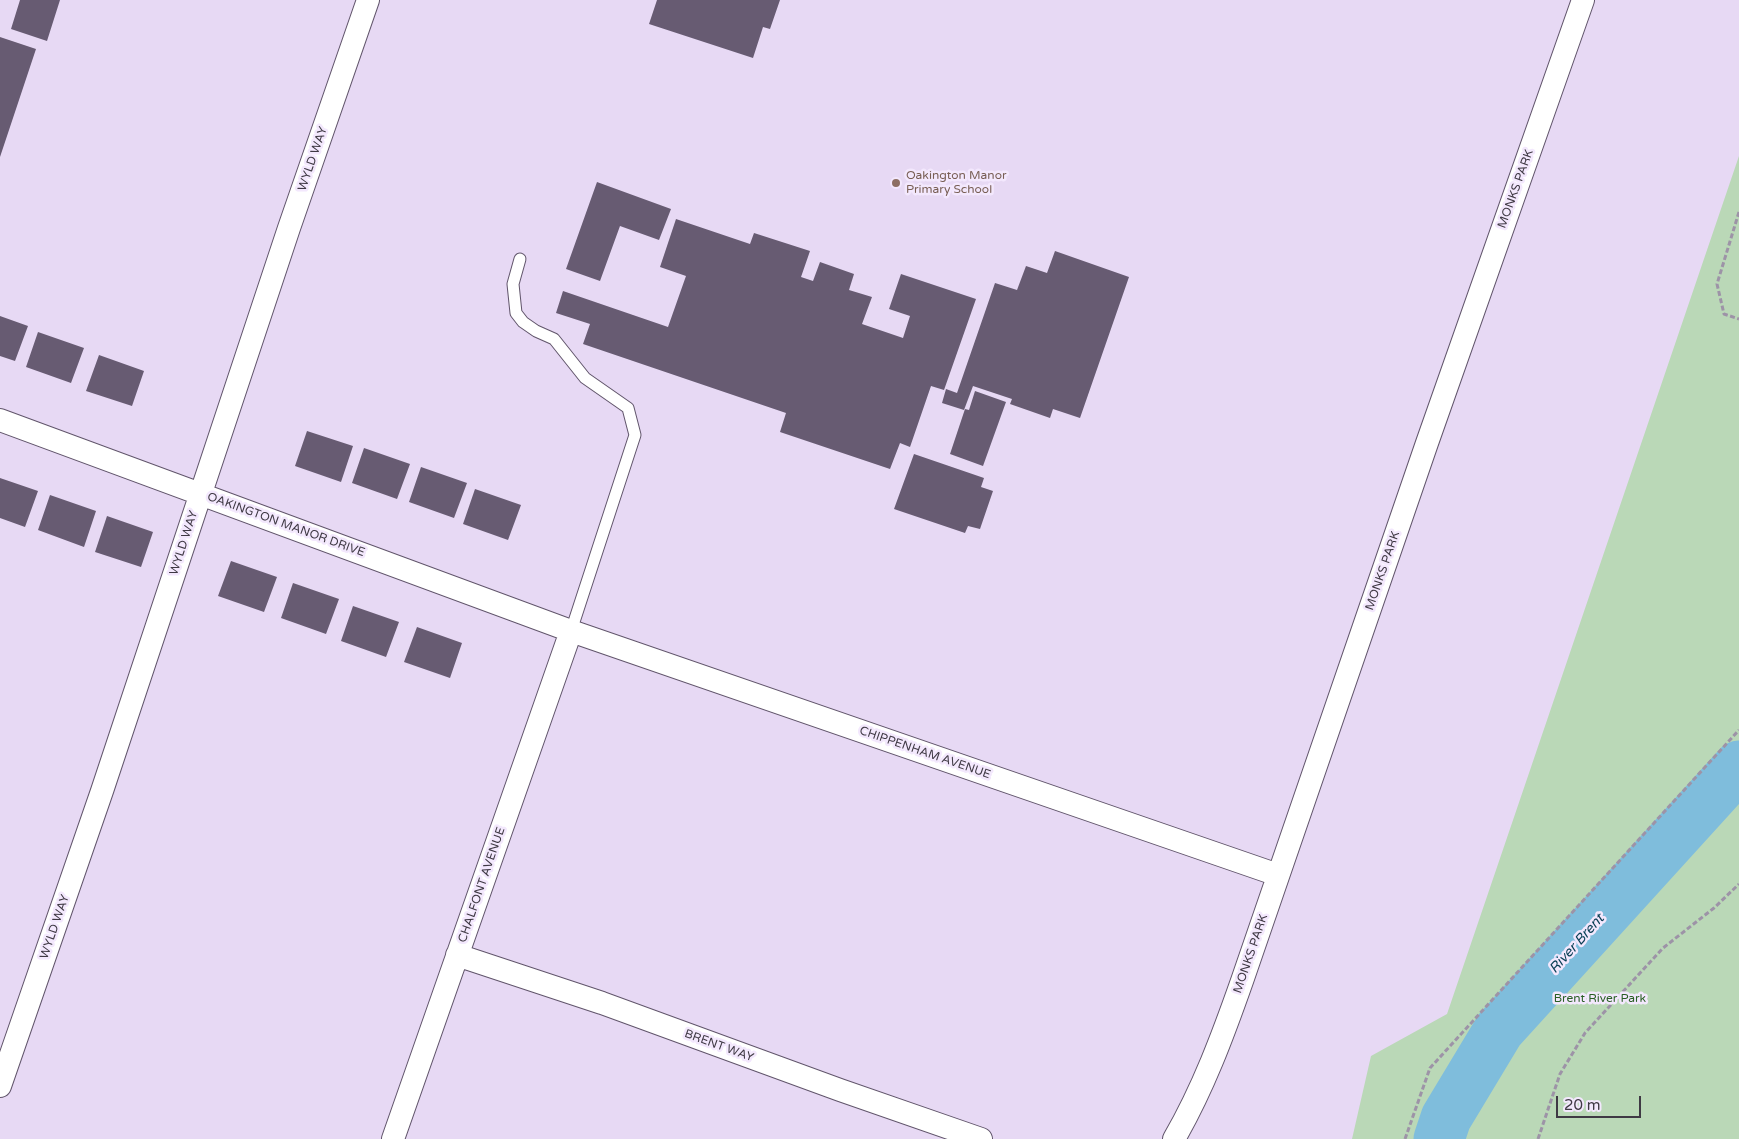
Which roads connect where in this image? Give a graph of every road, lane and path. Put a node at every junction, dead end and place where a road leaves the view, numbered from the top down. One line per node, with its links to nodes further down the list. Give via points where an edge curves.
1 (368, 0): 7 (street, WYLD WAY)
2 (1583, 0): 10 (street, MONKS PARK)
3 (1739, 212): 5 (path, via 1717,284 1724,314)
4 (520, 259): 8 (lane, via 513,284 516,313 536,331 554,339 585,378 628,408 635,435)
5 (1739, 319)
6 (0, 420): 7 (street, OAKINGTON MANOR DRIVE)
7 (200, 494): 8 (street, OAKINGTON MANOR DRIVE); 13 (street, WYLD WAY)
8 (571, 631): 10 (street, CHIPPENHAM AVENUE); 12 (street, CHALFONT AVENUE)
9 (1739, 730): 17 (path, via 1430,1068)
10 (1278, 875): 16 (street, MONKS PARK, via 1218,1047)
11 (1739, 884): 18 (path, via 1663,948 1585,1033 1560,1074)
12 (457, 955): 14 (street, CHALFONT AVENUE); 15 (street, BRENT WAY, via 602,1003)
13 (0, 1086)
14 (393, 1139)
15 (981, 1139)
16 (1174, 1139)
17 (1405, 1139)
18 (1538, 1139)

